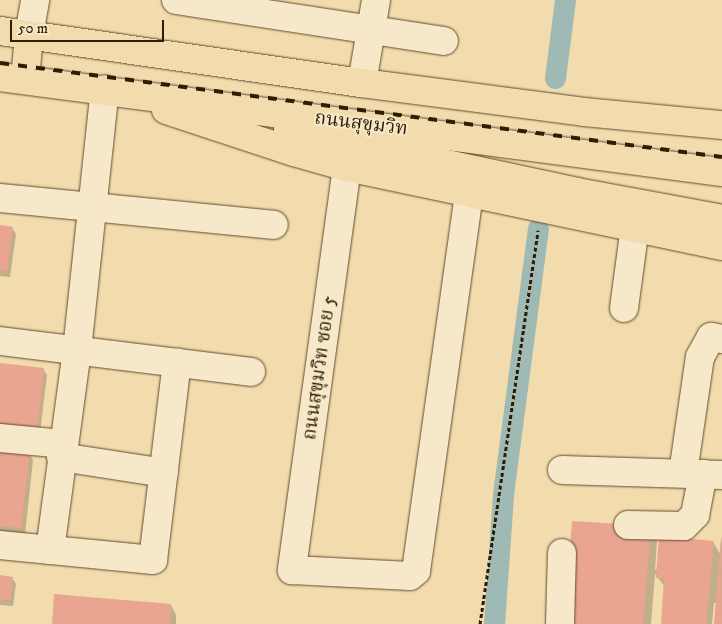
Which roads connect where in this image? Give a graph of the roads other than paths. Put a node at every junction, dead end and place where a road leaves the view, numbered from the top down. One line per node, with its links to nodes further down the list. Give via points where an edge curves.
1 (35, 0): 7 (street)
2 (176, 0): 5 (street)
3 (360, 0): 5 (street)
4 (376, 0): 5 (street)
5 (363, 28): 8 (street); 10 (street)
6 (0, 31): 7 (highway)
7 (29, 35): 9 (highway); 10 (highway)
8 (444, 41)
9 (13, 78): 11 (highway, ถนนสุขุมวิท)
10 (355, 82): 13 (highway, via 584,112)
11 (107, 91): 12 (highway, ถนนสุขุมวิท); 14 (highway); 18 (street)
12 (140, 94): 15 (highway, ถนนสุขุมวิท); 19 (highway, via 204,112 418,159)
13 (722, 125)
14 (347, 167): 16 (highway); 16 (street, ถนนสุขุมวิท ซอย 5, via 292,570 410,576 416,571)
15 (722, 172)
16 (469, 192): 21 (highway)
17 (0, 198): 18 (street)
18 (91, 207): 20 (street); 26 (street)
19 (722, 219)
20 (274, 225)
21 (635, 227): 22 (highway); 23 (street)
22 (722, 246)
23 (624, 308)
24 (722, 339): 33 (street, via 711,337 700,357)
25 (0, 341): 26 (street)
26 (77, 350): 27 (street); 30 (street)
27 (177, 362): 28 (street); 32 (street)
28 (251, 372)
29 (0, 438): 30 (street)
30 (62, 450): 32 (street); 36 (street)
31 (562, 470): 33 (street)
32 (164, 473): 36 (street, via 153,560)
33 (703, 474): 34 (street, via 695,515 684,526)
34 (628, 525)
35 (0, 545): 36 (street)
36 (50, 550)
37 (562, 553): 38 (street)
38 (560, 624)

